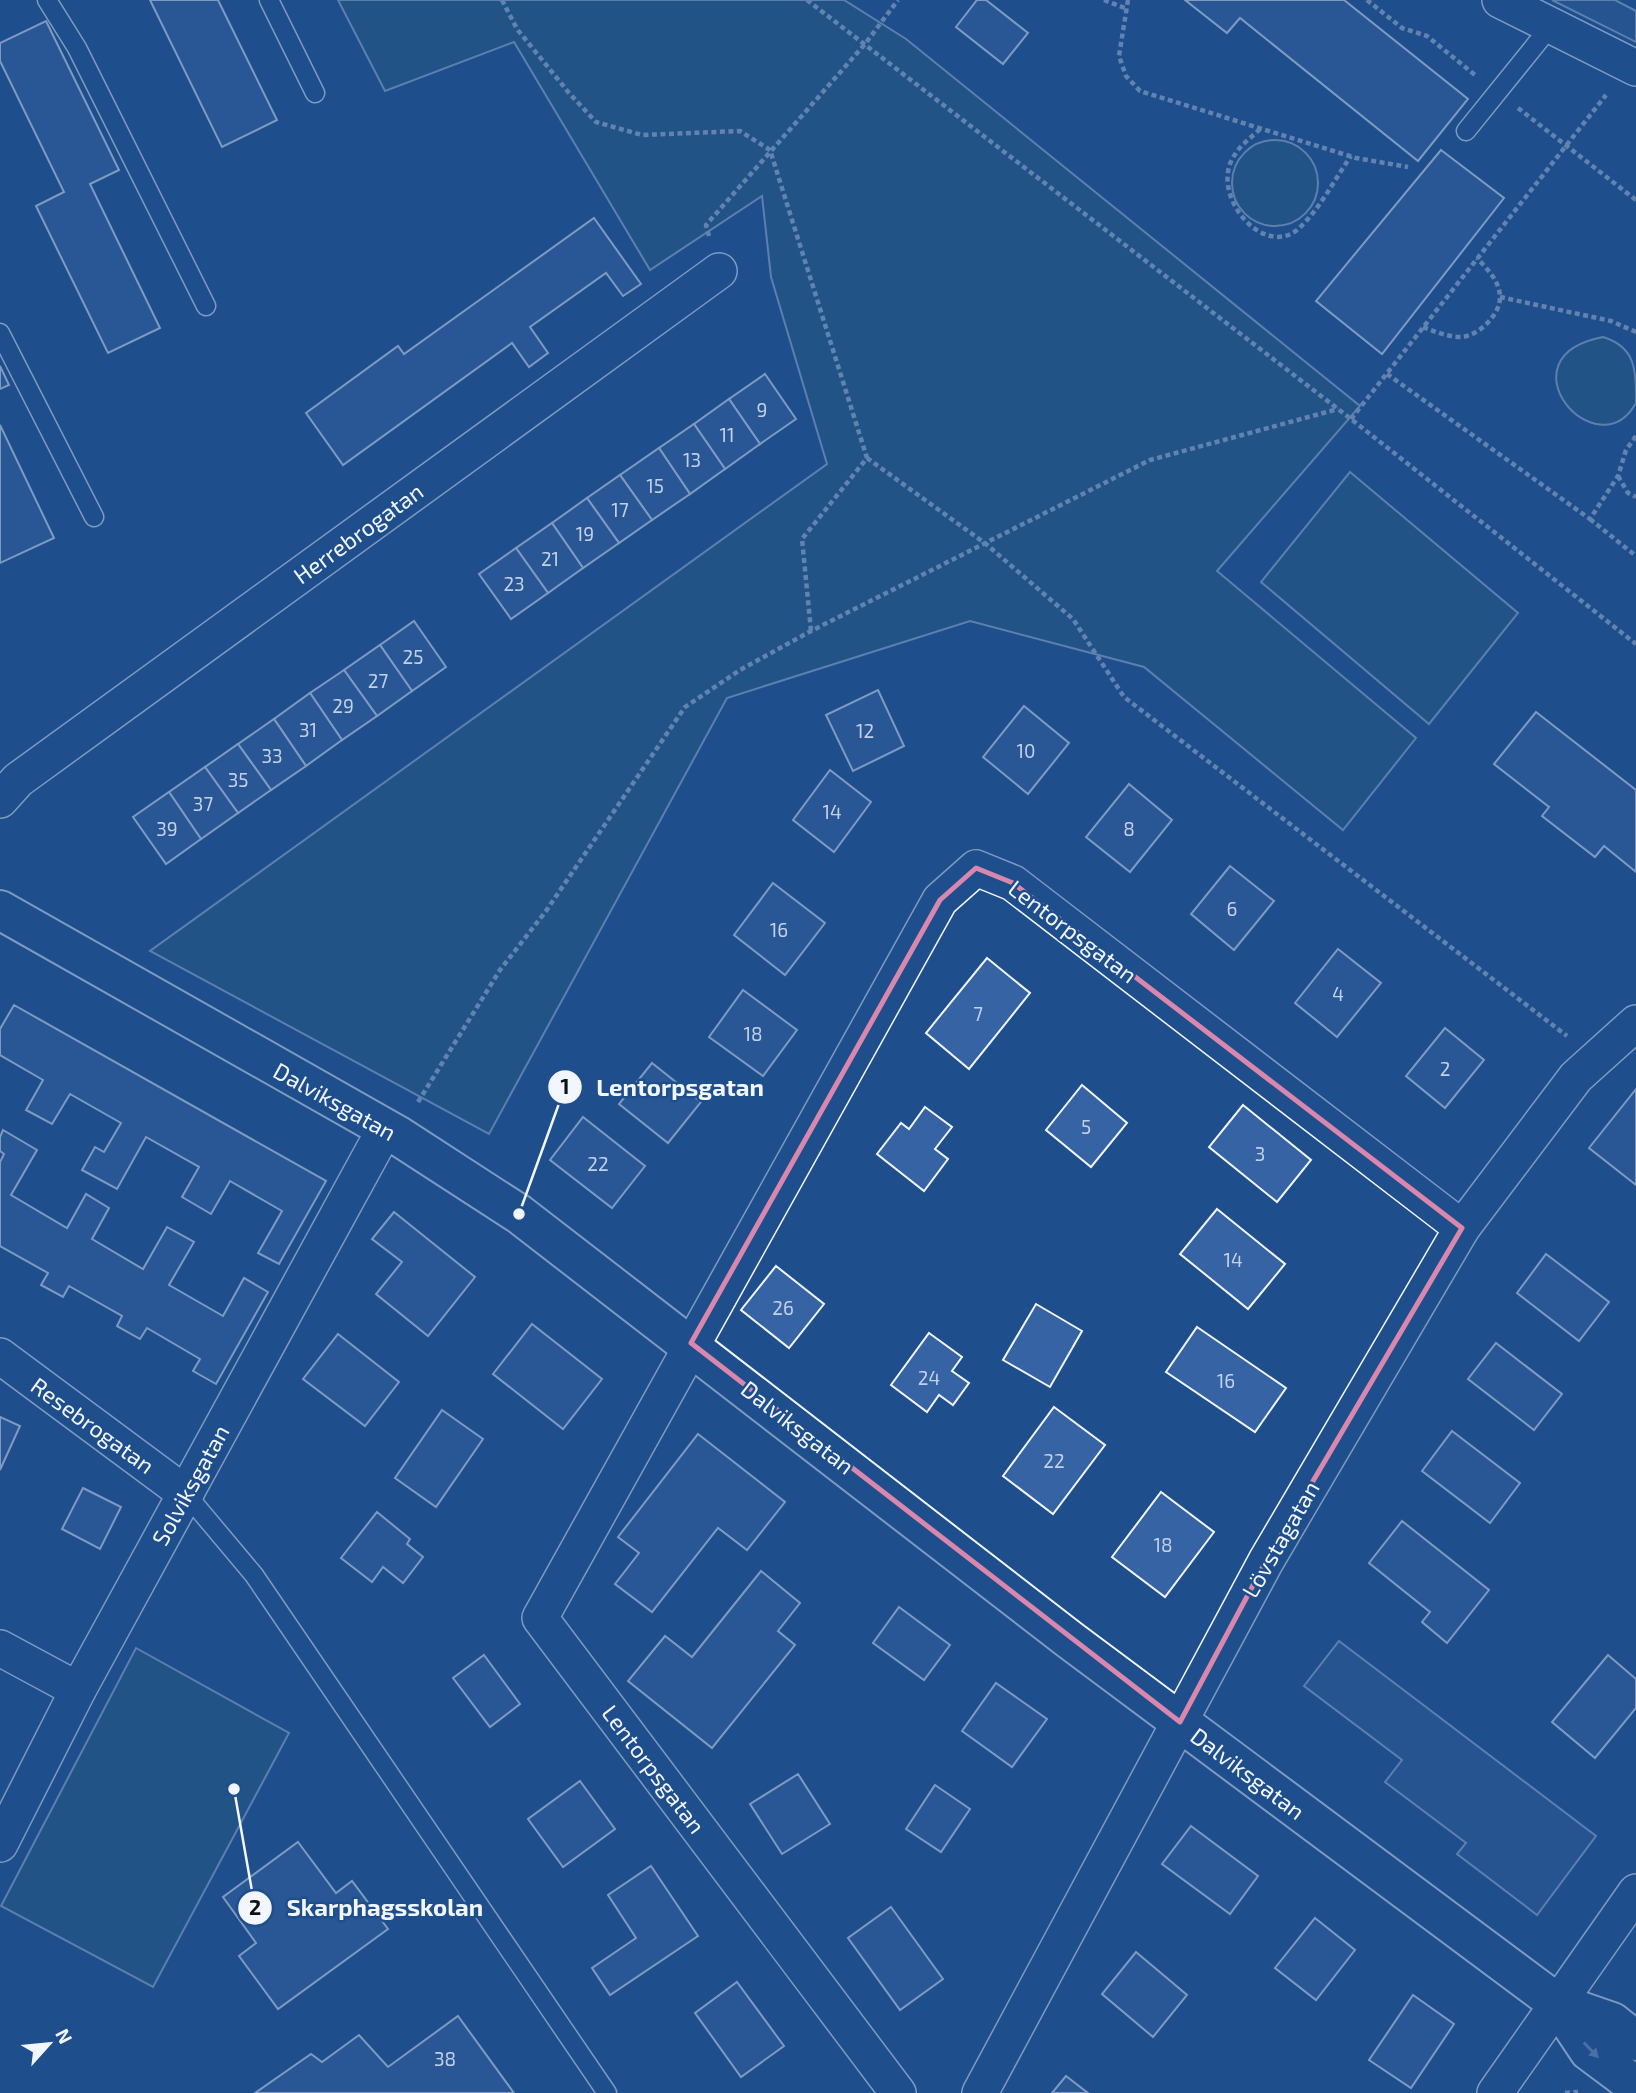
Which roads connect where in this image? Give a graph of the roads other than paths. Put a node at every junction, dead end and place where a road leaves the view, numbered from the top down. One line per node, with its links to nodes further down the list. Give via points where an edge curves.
1 (47, 0): 9 (lane, via 77,48)
2 (269, 0): 6 (lane)
3 (1500, 0): 4 (street)
4 (1550, 27): 5 (street); 7 (lane)
5 (1633, 66)
6 (315, 93)
7 (1466, 131)
8 (719, 271): 12 (street, Herrebrogatan, via 18,780)
9 (206, 306)
10 (0, 333): 11 (lane)
11 (94, 517)
12 (0, 800)
13 (0, 910): 15 (street, Dalviksgatan)
14 (1636, 1023): 16 (street, Lövstagatan, via 1576,1077)
15 (391, 1132): 17 (street, Dalviksgatan, via 519,1214); 19 (street, Solviksgatan)
16 (1462, 1228): 17 (street, Lentorpsgatan, via 1013,883 976,868 940,900); 22 (street, Lövstagatan, via 1266,1561)
17 (691, 1343): 22 (street, Dalviksgatan); 29 (street, Lentorpsgatan, via 540,1618)
18 (0, 1356): 19 (street, Resebrogatan)
19 (186, 1494): 21 (street, Solviksgatan); 28 (lane, via 254,1574)
20 (0, 1648): 21 (street)
21 (78, 1690): 23 (street, Solviksgatan)
22 (1180, 1722): 25 (street, Dalviksgatan); 30 (street, Lövstagatan)
23 (0, 1844)
24 (1636, 1892): 25 (street)
25 (1557, 2003): 26 (street, Dalviksgatan, via 1612,2022); 27 (street, Dalviksgatan, one-way to 27, via 1589,2051); 31 (street)
26 (1636, 2040)
27 (1636, 2086)
28 (607, 2093)
29 (898, 2093)
30 (980, 2093)
31 (1495, 2093)

